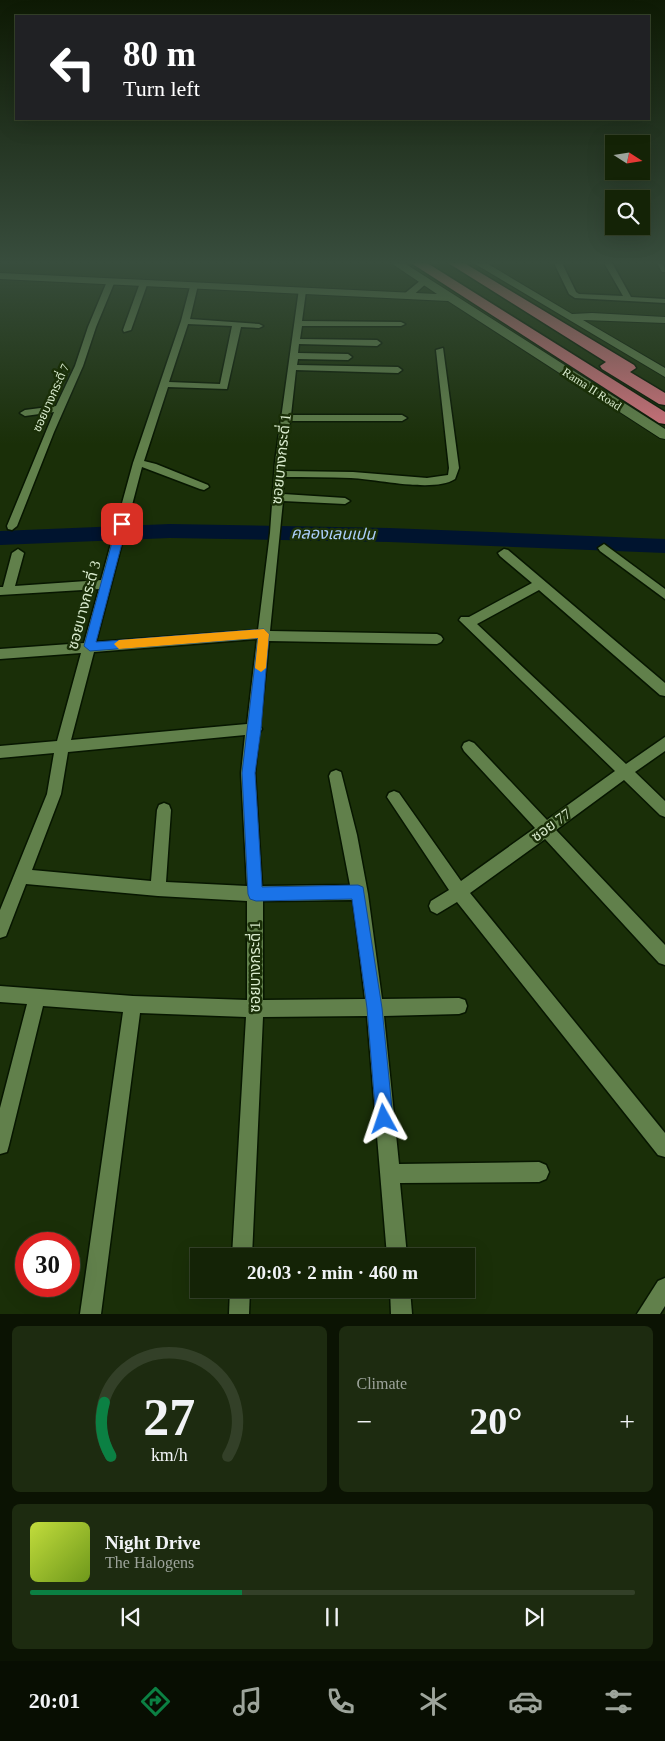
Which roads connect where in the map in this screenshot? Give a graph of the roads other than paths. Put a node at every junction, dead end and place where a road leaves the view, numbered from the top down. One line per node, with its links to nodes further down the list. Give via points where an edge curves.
1 (94, 322): 27 (street, ซอยบางกระดี่ 7, via 79,366)
2 (131, 322): 15 (street)
3 (185, 322): 24 (street, ซอยบางกระดี่ 3)
4 (208, 322): 12 (street)
5 (487, 322): 33 (main road, Rama II Road)
6 (511, 322): 32 (highway, Rama II Road)
7 (518, 322): 29 (highway)
8 (538, 322): 26 (highway)
9 (553, 322): 25 (highway)
10 (579, 322): 23 (main road)
11 (298, 323): 13 (street); 16 (street, ซอยบางกระดี่ 1)
12 (237, 324): 14 (street); 24 (street, via 224,390)
13 (401, 324)
14 (259, 326)
15 (128, 330)
16 (296, 341): 17 (street); 19 (street, ซอยบางกระดี่ 1)
17 (376, 343)
18 (440, 350): 35 (street, via 454,468 450,478 442,481)
19 (294, 356): 20 (street); 21 (street, ซอยบางกระดี่ 1)
20 (348, 357)
21 (292, 367): 22 (street); 30 (street, ซอยบางกระดี่ 1)
22 (398, 370)
23 (665, 373)
24 (164, 384): 34 (street, ซอยบางกระดี่ 3)
25 (665, 390)
26 (665, 400)
27 (59, 408): 28 (street); 39 (street, ซอยบางกระดี่ 7)
28 (25, 413)
29 (665, 413)
30 (286, 418): 31 (street); 35 (street, ซอยบางกระดี่ 1)
31 (402, 418)
32 (665, 419)
33 (665, 436)
34 (138, 463): 36 (street); 43 (street, ซอยบางกระดี่ 3)
35 (279, 474): 37 (street, ซอยบางกระดี่ 1)
36 (204, 487)
37 (277, 497): 38 (street); 47 (street, ซอยบางกระดี่ 1)
38 (345, 501)
39 (12, 526)
40 (604, 548): 46 (street)
41 (18, 553): 45 (street)
42 (504, 553): 44 (street)
43 (106, 584): 45 (street); 49 (street, ซอยบางกระดี่ 3)
44 (540, 584): 51 (street); 57 (street, via 467,621)
45 (4, 591)
46 (665, 595)
47 (264, 634): 48 (street); 49 (street); 52 (street, ซอยบางกระดี่ 1)
48 (438, 639)
49 (90, 646): 50 (street); 55 (street, ซอยบางกระดี่ 3)
50 (0, 654)
51 (665, 691)
52 (255, 729): 55 (street); 67 (street, ซอยบางกระดี่ 1, via 248,773)
53 (665, 743): 57 (street, ซอย 77)
54 (469, 746): 62 (street)
55 (62, 747): 56 (street); 63 (street, ซอยบางกระดี่ 3, via 54,794)
56 (0, 752)
57 (625, 772): 61 (street); 62 (street, ซอย 77)
58 (336, 776): 65 (street, via 350,832)
59 (394, 797): 66 (street)
60 (164, 810): 64 (street)
61 (665, 810)
62 (545, 829): 66 (street, ซอย 77); 70 (street)
63 (22, 876): 64 (street); 69 (street, ซอยบางกระดี่ 3)
64 (158, 889): 67 (street)
65 (358, 892): 67 (street); 75 (street)
66 (459, 892): 68 (street, ซอย 77); 78 (street)
67 (256, 894): 76 (street, ซอยบางกระดี่ 1)
68 (437, 906)
69 (0, 930)
70 (665, 957)
71 (0, 994): 72 (street)
72 (37, 997): 73 (street); 77 (street)
73 (133, 1004): 76 (street); 86 (street)
74 (460, 1006): 75 (street)
75 (375, 1008): 76 (street); 80 (street)
76 (255, 1009): 81 (street, ซอยบางกระดี่ 1)
77 (0, 1145)
78 (665, 1148)
79 (539, 1172): 80 (street)
80 (389, 1174): 82 (street)
81 (242, 1248)
82 (396, 1248)
83 (665, 1288): 89 (street)
84 (240, 1298): 87 (street)
85 (401, 1298): 88 (street)
86 (90, 1314)
87 (239, 1314)
88 (402, 1314)
89 (647, 1314)

